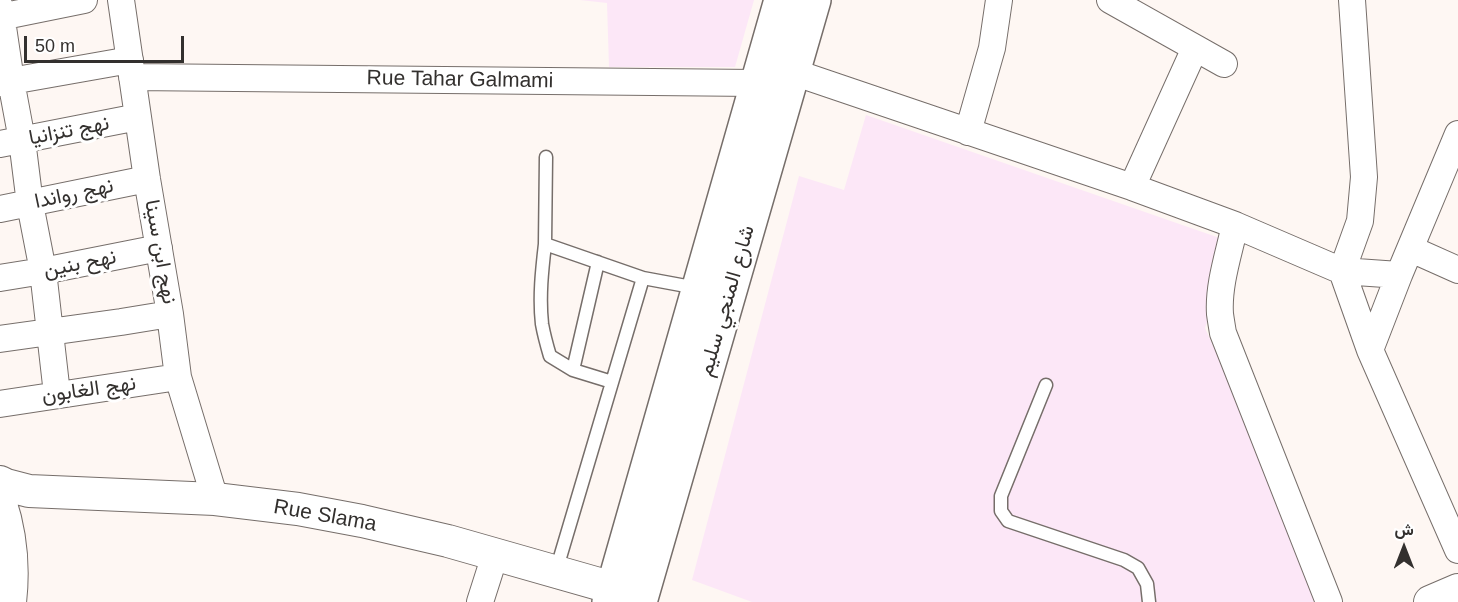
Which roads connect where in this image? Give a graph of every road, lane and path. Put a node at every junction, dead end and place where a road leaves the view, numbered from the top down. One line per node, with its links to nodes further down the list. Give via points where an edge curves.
1 (84, 0): 8 (street)
2 (121, 0): 11 (street, نهج ابن سينا)
3 (781, 0): 14 (main road, شارع المنجي سليم)
4 (814, 0): 12 (main road, شارع المنجي سليم)
5 (999, 0): 16 (street, via 992,48)
6 (1111, 0): 9 (street)
7 (1352, 0): 30 (street, via 1364,177 1360,221)
8 (0, 13): 13 (street)
9 (1195, 48): 10 (street); 21 (street)
10 (1224, 64)
11 (131, 68): 13 (street, Rue Tahar Galmami); 14 (street, Rue Tahar Galmami); 15 (street, نهج ابن سينا)
12 (790, 81): 14 (street, Rue Tahar Galmami); 16 (street, Rue Tahar Galmami); 53 (main road, شارع المنجي سليم)
13 (5, 82): 18 (street)
14 (756, 83): 35 (main road, شارع المنجي سليم)
15 (138, 117): 18 (street, نهج تنزانيا); 20 (street, نهج ابن سينا)
16 (968, 132): 21 (street, Rue Tahar Galmami)
17 (1458, 134): 27 (street)
18 (11, 142): 22 (street)
19 (546, 157): 25 (lane)
20 (147, 179): 22 (street, نهج رواندا); 26 (street, نهج ابن سينا)
21 (1132, 188): 24 (street, Rue Tahar Galmami)
22 (30, 204): 23 (street, نهج رواندا); 31 (street)
23 (0, 209)
24 (1235, 225): 30 (street, Rue Tahar Galmami); 57 (street, via 1223,278 1223,333)
25 (545, 244): 28 (lane); 40 (lane, via 541,302 549,356)
26 (159, 248): 31 (street, نهح بنين); 36 (street, نهج ابن سينا)
27 (1411, 249): 29 (street); 32 (street)
28 (598, 262): 34 (lane); 40 (lane)
29 (1458, 270)
30 (1342, 271): 32 (street, Rue Tahar Galmami); 39 (street)
31 (43, 272): 33 (street, نهح بنين); 37 (street)
32 (1399, 275): 39 (street)
33 (0, 278)
34 (643, 278): 35 (lane); 42 (lane)
35 (698, 288): 53 (main road, شارع المنجي سليم)
36 (170, 314): 37 (street); 41 (street, نهج ابن سينا)
37 (50, 333): 38 (street); 44 (street)
38 (0, 339)
39 (1370, 350): 49 (street)
40 (573, 370): 42 (lane)
41 (178, 377): 44 (street, نهج الغابون); 47 (street, نهج ابن سينا)
42 (612, 382): 51 (lane)
43 (1046, 385): 56 (lane, via 1001,496 1001,511 1008,522 1138,568 1147,584)
44 (57, 394): 45 (street, نهج الغابون)
45 (0, 404)
46 (15, 486): 47 (street, Rue Slama); 48 (street)
47 (215, 499): 50 (street, Rue Slama, via 362,521)
48 (3, 516): 54 (street, via 13,578)
49 (1458, 550)
50 (495, 555): 51 (street, Rue Slama); 55 (street)
51 (556, 572): 53 (street, Rue Slama)
52 (1458, 590): 58 (street)
53 (631, 598)
54 (10, 602)
55 (480, 602)
56 (1149, 602)
57 (1329, 602)
58 (1430, 602)

